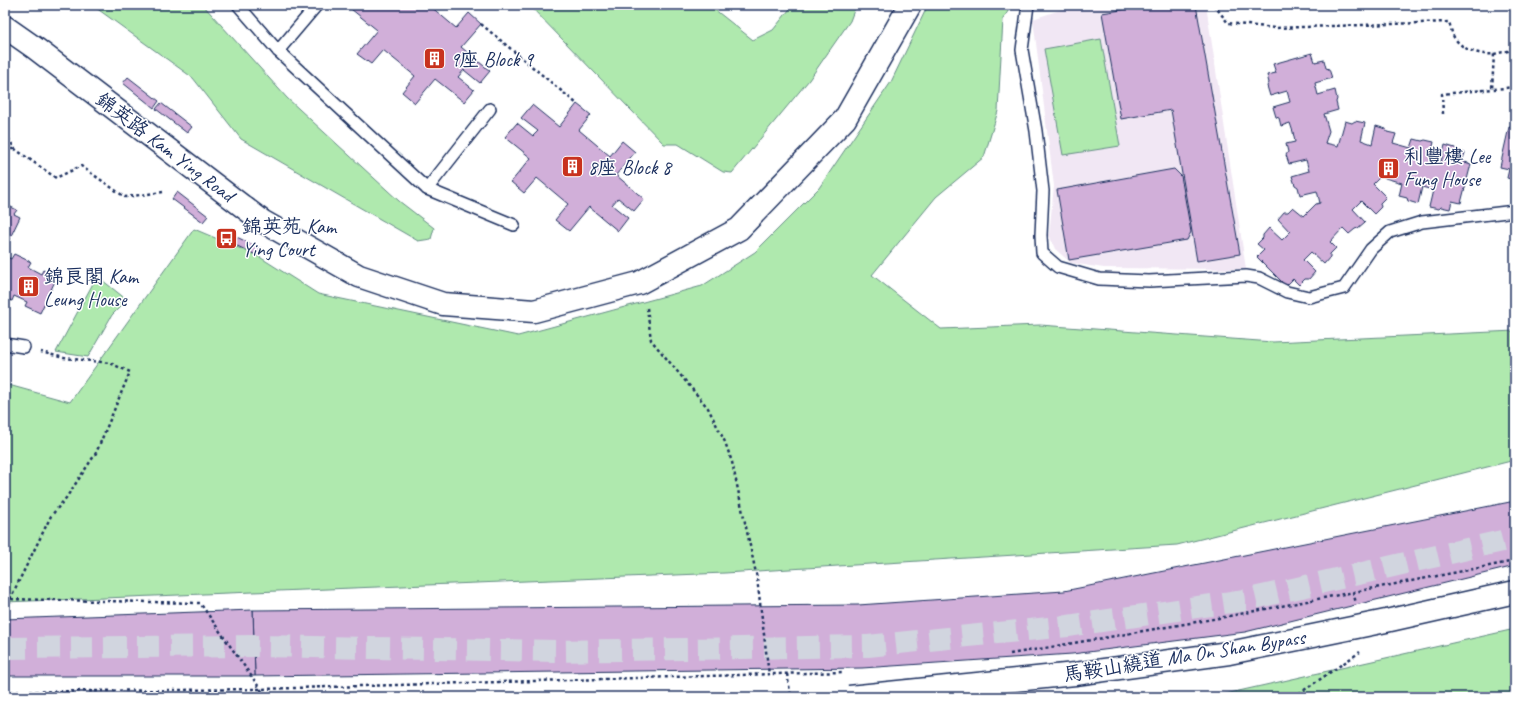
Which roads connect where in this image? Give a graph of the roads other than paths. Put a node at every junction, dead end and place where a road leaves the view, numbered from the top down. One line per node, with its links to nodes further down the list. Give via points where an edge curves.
1 (238, 5): 6 (lane)
2 (317, 5): 6 (lane)
3 (910, 5): 5 (street, 錦英路 Kam Ying Road, via 845,119 739,229 639,283 534,311 443,304 359,276 262,220)
4 (1028, 5): 9 (lane, via 1022,50 1044,191 1042,253 1058,267 1099,279 1149,281 1246,276 1259,278 1287,292 1309,297 1344,288 1371,249 1390,232 1422,222)
5 (5, 27)
6 (278, 51): 8 (lane)
7 (490, 109): 8 (lane)
8 (427, 189): 10 (lane)
9 (1515, 211)
10 (514, 225)
11 (5, 344): 12 (lane)
12 (24, 347)
13 (1515, 592): 14 (street, 馬鞍山繞道 Ma On Shan Bypass, bridge, via 1229,652 1075,674)
14 (849, 697)

